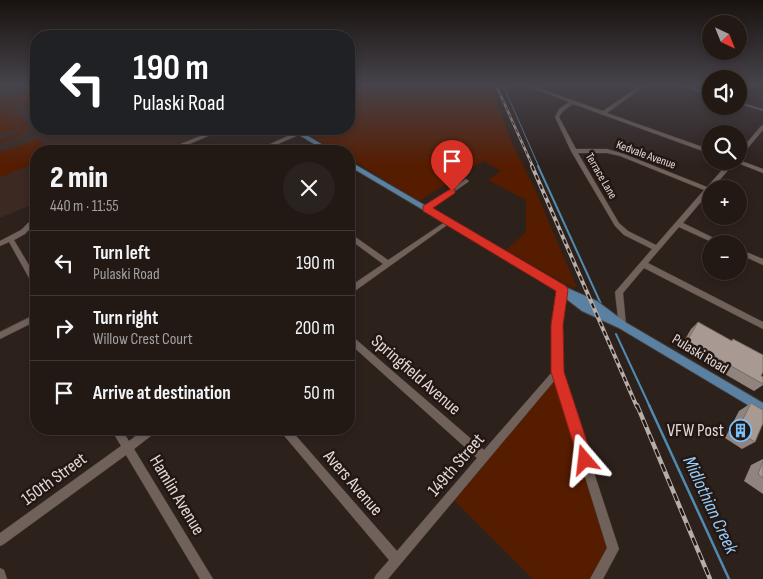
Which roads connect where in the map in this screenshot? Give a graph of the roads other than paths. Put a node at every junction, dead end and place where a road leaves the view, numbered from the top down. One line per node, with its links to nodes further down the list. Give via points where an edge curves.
1 (561, 112): 13 (street, Terrace Lane, via 557,117)
2 (601, 112): 3 (street)
3 (604, 113): 12 (street)
4 (763, 127): 11 (street)
5 (206, 135): 8 (street)
6 (294, 135): 9 (street)
7 (302, 135): 10 (main road)
8 (183, 144)
9 (271, 145)
10 (320, 145)
11 (747, 146)
12 (702, 149)
13 (574, 151): 20 (street, Kedvale Avenue, via 607,151 622,155); 30 (street, Terrace Lane, via 617,224 626,233)
14 (747, 165): 17 (street)
15 (355, 167): 22 (main road, Pulaski Road)
16 (726, 170): 18 (street)
17 (763, 171)
18 (717, 180)
19 (466, 182): 22 (street)
20 (702, 187)
21 (702, 198): 25 (street)
22 (426, 208): 23 (main road, Pulaski Road)
23 (448, 222): 33 (street); 37 (main road, Pulaski Road)
24 (30, 224): 27 (street)
25 (679, 224): 26 (street); 30 (street)
26 (703, 235)
27 (11, 240): 29 (street); 35 (street)
28 (355, 240): 33 (street)
29 (0, 244)
30 (657, 249): 34 (street)
31 (747, 255): 32 (street)
32 (763, 262)
33 (388, 264): 36 (street)
34 (643, 264): 39 (street, via 619,292); 40 (street)
35 (30, 273)
36 (355, 287)
37 (562, 290): 39 (main road, Pulaski Road, via 578,304); 43 (street, via 557,325)
38 (30, 320): 41 (street)
39 (622, 325): 44 (main road, Pulaski Road)
40 (763, 326)
41 (0, 336)
42 (355, 343): 49 (street, Springfield Avenue)
43 (558, 372): 49 (street, 149th Street); 56 (street, via 613,548)
44 (763, 409)
45 (120, 435): 48 (street, Hamlin Avenue)
46 (144, 435): 48 (street, 150th Street)
47 (289, 435): 51 (street, Avers Avenue)
48 (127, 447): 50 (street, 150th Street); 54 (street, Hamlin Avenue)
49 (484, 457): 51 (street, 149th Street)
50 (0, 540)
51 (396, 560): 55 (street, 149th Street)
52 (0, 574): 53 (street)
53 (2, 579)
54 (207, 579)
55 (380, 579)
56 (596, 579)

